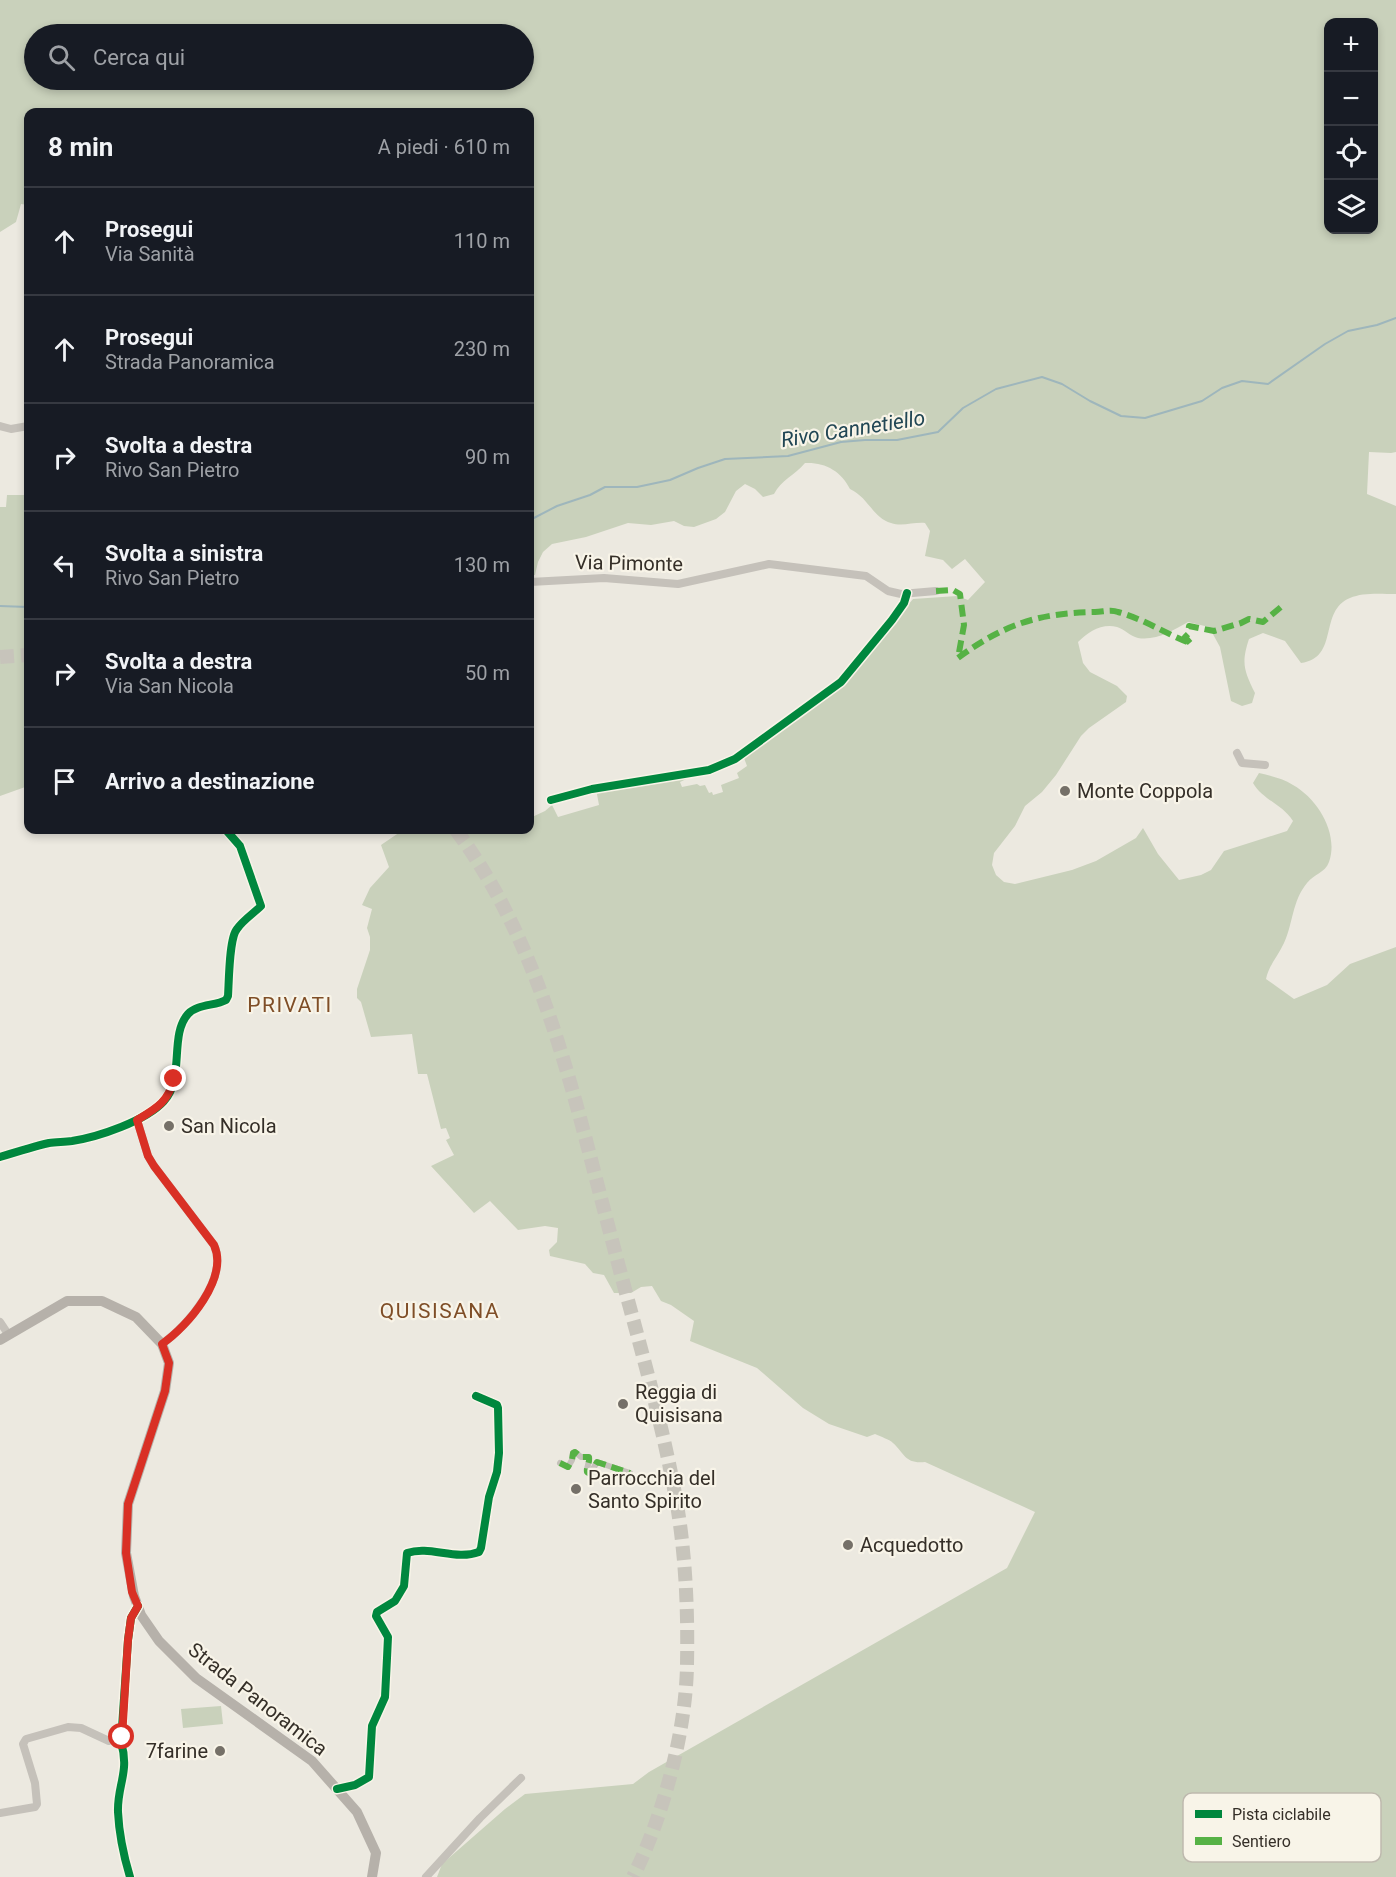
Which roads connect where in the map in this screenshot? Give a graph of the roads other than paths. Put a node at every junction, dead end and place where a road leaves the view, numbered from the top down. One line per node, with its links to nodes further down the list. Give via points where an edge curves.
1 (0, 426): 2 (street)
2 (24, 427)
3 (534, 582): 5 (street, Via Pimonte, via 604,578 678,584 775,564 867,576 888,591)
4 (936, 591): 5 (street, Via Pimonte)
5 (907, 593): 8 (street, via 892,620 841,682 735,759 709,770 592,789)
6 (1237, 753): 7 (street, via 1242,763)
7 (1265, 765)
8 (551, 800)
9 (230, 834): 10 (street, via 240,846 261,906 234,934 226,1000 188,1013 182,1025 171,1093)
10 (137, 1120): 11 (street, via 73,1141); 14 (street, via 148,1156 219,1256 202,1303 176,1334)
11 (0, 1157)
12 (0, 1322): 13 (street)
13 (4, 1337): 14 (main road, via 67,1301 102,1302 136,1317)
14 (162, 1344): 18 (main road, Strada Panoramica, via 169,1363 165,1391 128,1504 126,1553)
15 (476, 1396): 21 (street, via 497,1405 500,1453 481,1548 468,1555 416,1550 407,1553 404,1586 395,1601 377,1611 376,1616 388,1637 385,1697 372,1725 369,1777)
16 (560, 1463): 17 (street, via 568,1467 575,1452 590,1457 587,1473 597,1462)
17 (630, 1473)
18 (138, 1606): 19 (street, via 131,1618 128,1640); 21 (main road, Strada Panoramica, via 159,1641 196,1678 312,1761)
19 (122, 1737): 22 (street, via 109,1741 81,1728 68,1727 26,1739 23,1744 38,1804); 23 (street, via 125,1768 118,1811)
20 (521, 1778): 25 (street)
21 (337, 1789): 24 (main road, Strada Panoramica, via 357,1812 376,1853)
22 (0, 1813)
23 (130, 1877)
24 (372, 1877)
25 (426, 1877)

